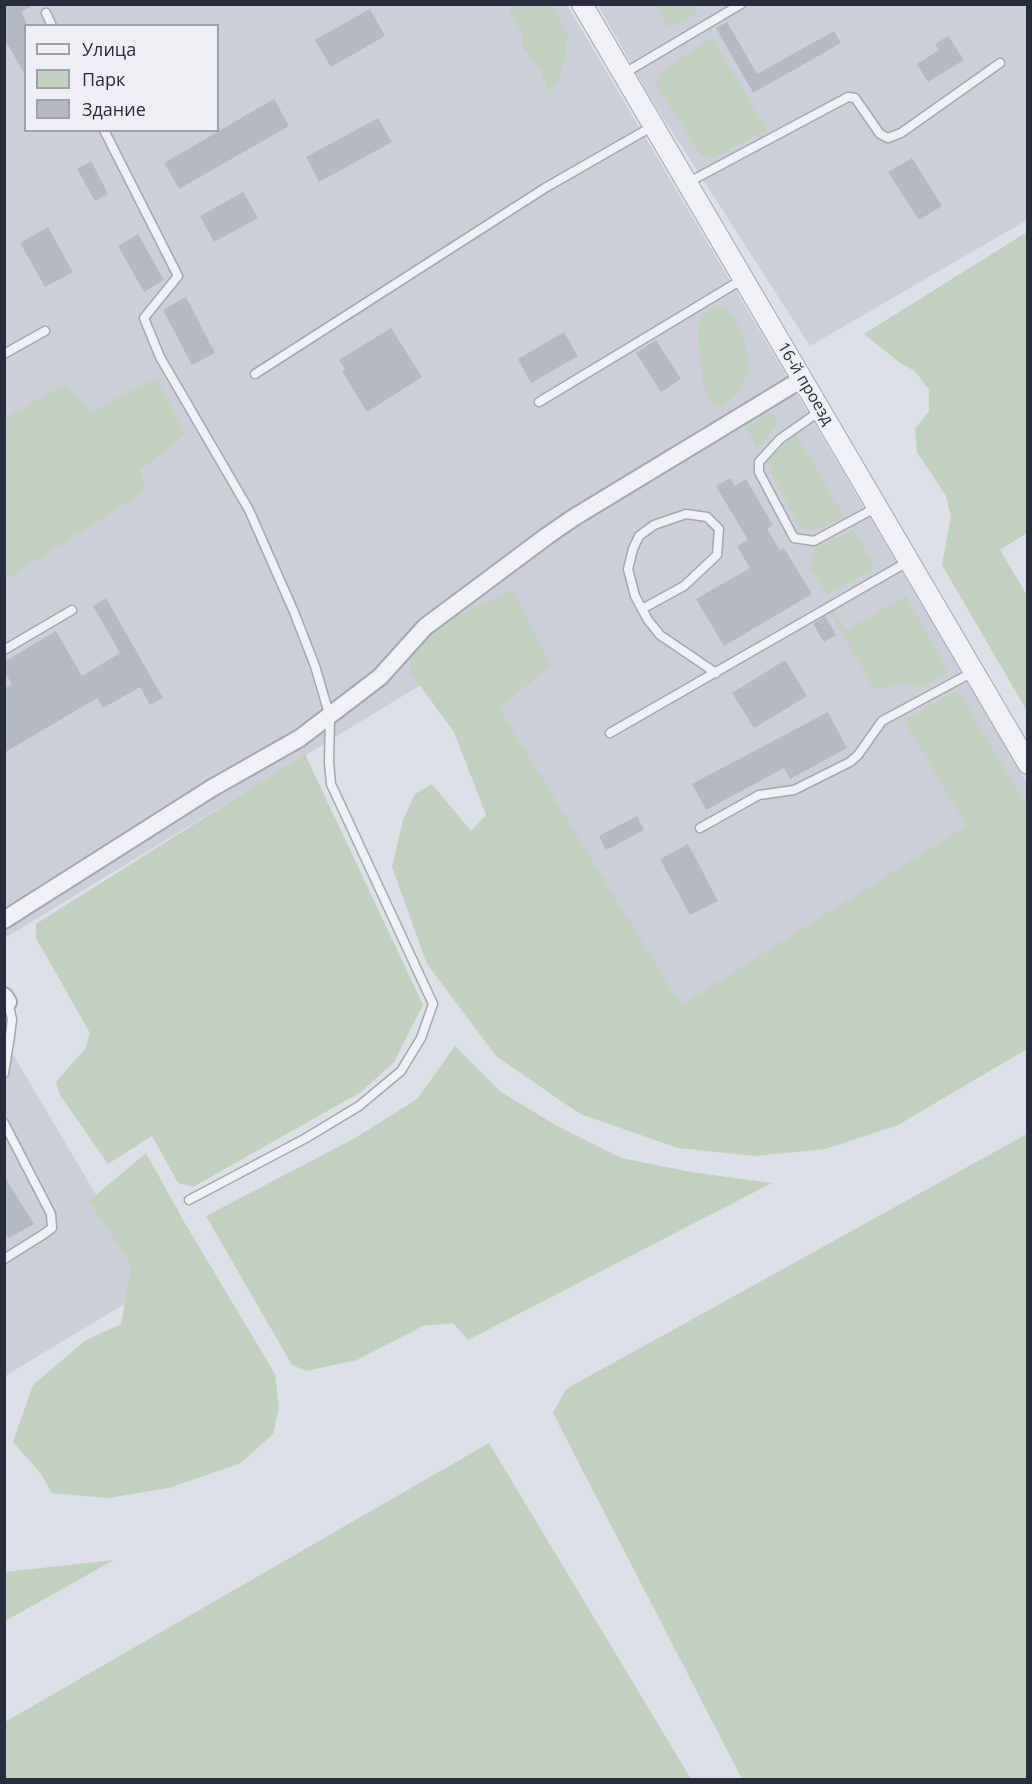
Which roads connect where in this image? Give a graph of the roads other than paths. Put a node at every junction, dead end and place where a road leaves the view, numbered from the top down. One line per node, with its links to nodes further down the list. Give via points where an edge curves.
1 (582, 4): 6 (street, 16-й проезд)
2 (741, 4): 6 (lane)
3 (46, 13): 4 (lane)
4 (51, 24)
5 (1000, 63): 9 (lane, via 901,133 888,138 880,134 855,98 848,97)
6 (622, 75): 7 (street, 16-й проезд)
7 (653, 126): 9 (street, 16-й проезд); 13 (lane, via 545,188)
8 (105, 132): 24 (lane, via 178,276 144,318 160,357 249,510 294,612)
9 (686, 183): 10 (street, 16-й проезд)
10 (743, 279): 14 (street, 16-й проезд); 15 (lane)
11 (45, 331): 12 (lane)
12 (4, 354)
13 (255, 374)
14 (802, 379): 16 (street, 16-й проезд); 24 (street, via 547,536 425,627 380,676)
15 (539, 402)
16 (821, 411): 17 (street, 16-й проезд); 17 (lane, via 780,439 759,462 759,472 794,538 814,541)
17 (878, 507): 18 (street, 16-й проезд)
18 (909, 561): 22 (street, 16-й проезд); 23 (lane)
19 (642, 609): 19 (lane, via 634,596 628,568 639,536 654,525 686,514 707,517 718,529 717,555 684,586); 23 (lane, via 660,634)
20 (72, 610): 21 (lane)
21 (4, 650)
22 (974, 671): 26 (street, 16-й проезд); 27 (lane, via 882,721 850,762 794,790 759,795)
23 (716, 672): 25 (lane)
24 (330, 717): 28 (street); 33 (lane, via 331,784 433,1004 421,1038 401,1071 359,1106)
25 (610, 733)
26 (1028, 764)
27 (700, 828)
28 (4, 920)
29 (6, 999): 30 (lane, via 12,1019)
30 (7, 1038): 31 (lane)
31 (4, 1073)
32 (4, 1123): 34 (lane, via 51,1215 51,1228)
33 (189, 1200)
34 (4, 1259)

